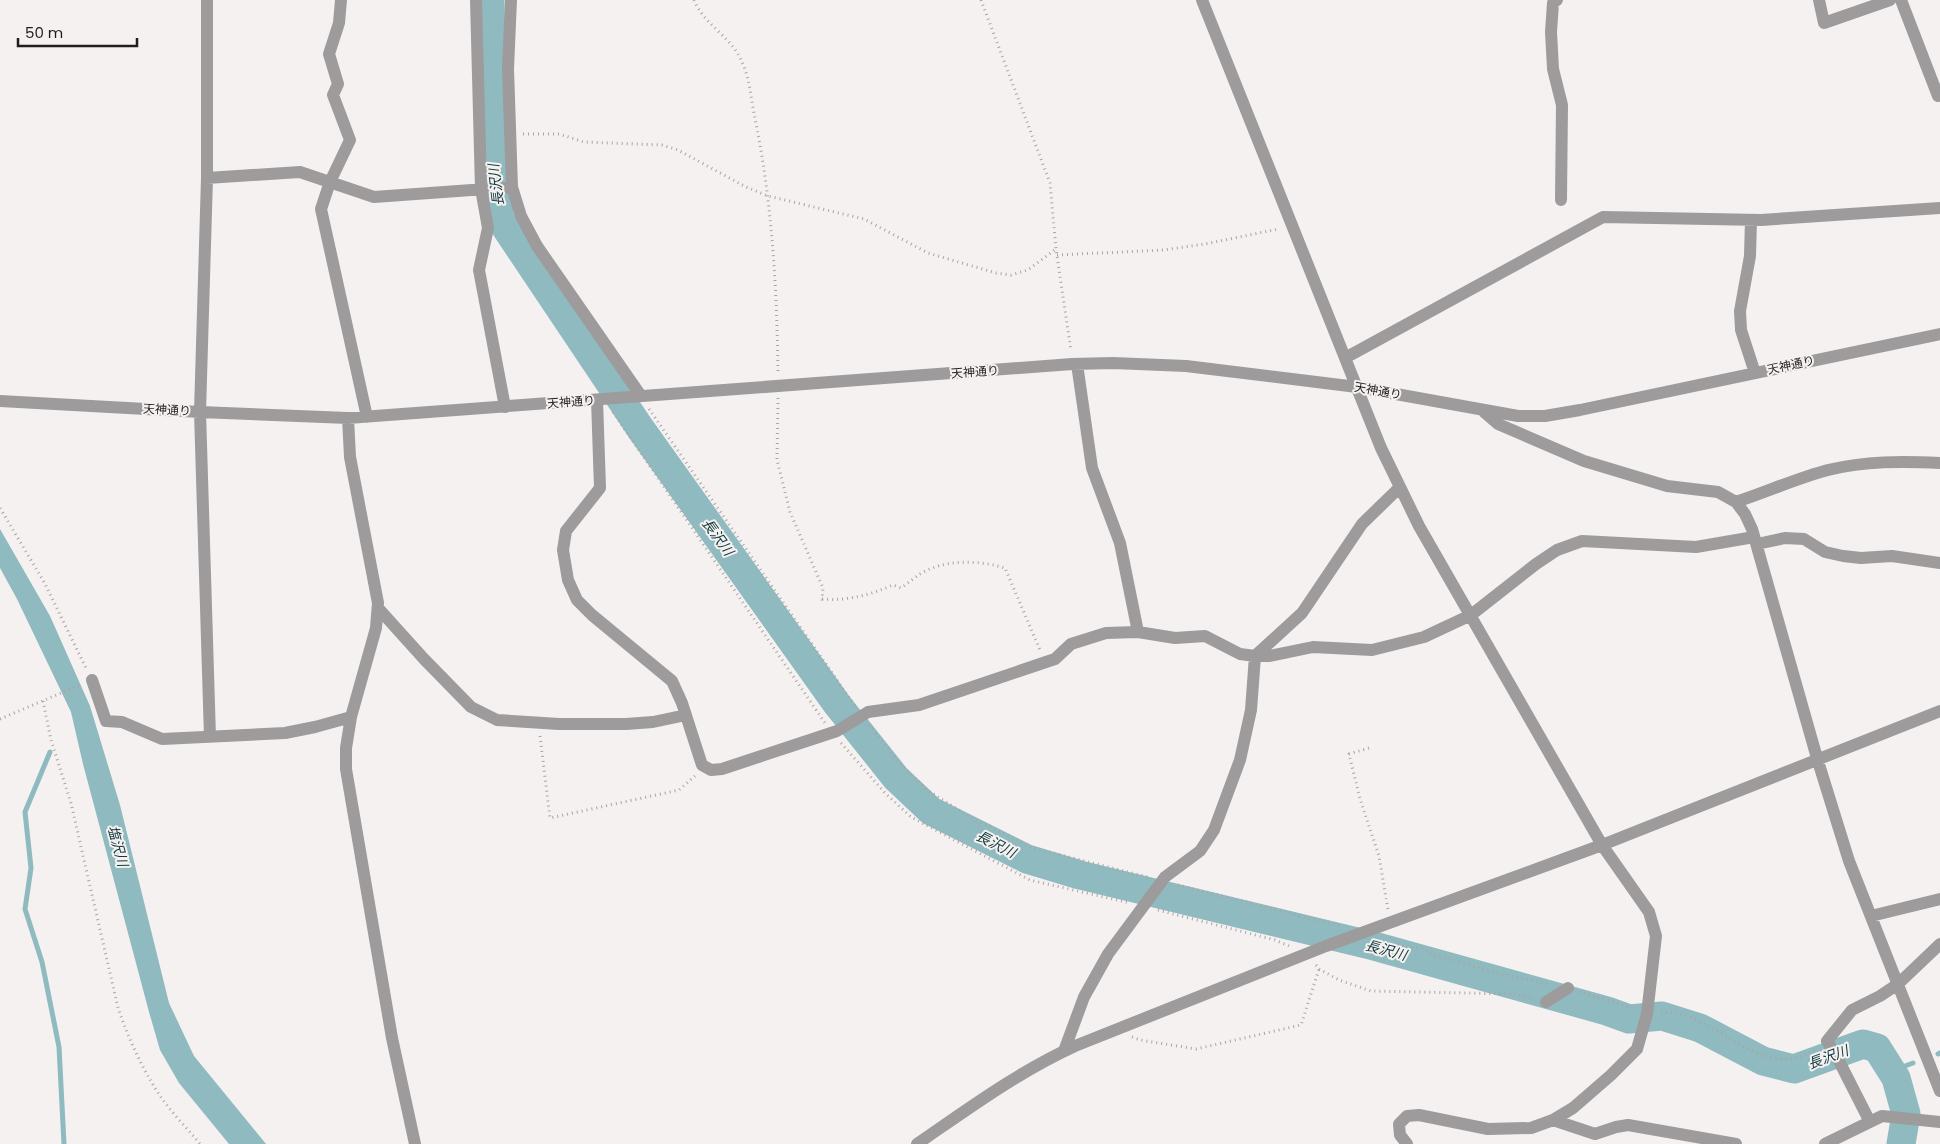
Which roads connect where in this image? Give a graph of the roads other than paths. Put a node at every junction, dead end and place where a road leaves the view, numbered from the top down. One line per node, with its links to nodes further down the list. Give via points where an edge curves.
1 (207, 0): 11 (street)
2 (341, 0): 12 (street, via 339,23 329,54 338,84 333,95 350,140)
3 (476, 0): 14 (street)
4 (511, 0): 13 (street, via 508,69)
5 (1202, 0): 19 (street)
6 (1557, 0): 15 (street, via 1553,3 1551,32 1553,69 1562,105)
7 (1819, 0): 8 (street, via 1824,23)
8 (1890, 0)
9 (1901, 0): 10 (street)
10 (1938, 96)
11 (207, 178): 12 (street, via 300,172); 28 (street)
12 (330, 182): 14 (street, via 374,197); 29 (street, via 321,209)
13 (511, 187): 14 (street); 23 (street, via 521,216 537,246)
14 (481, 189): 26 (street, via 488,228 479,270)
15 (1561, 200)
16 (1940, 208): 17 (street)
17 (1752, 220): 19 (street, via 1603,217); 21 (street, via 1750,256 1740,311 1741,330)
18 (1940, 334): 21 (street, 天神通り)
19 (1345, 358): 22 (street)
20 (1075, 364): 22 (street, 天神通り, via 1186,366); 23 (street, 天神通り); 38 (street, via 1092,468 1120,543)
21 (1755, 373): 27 (street, 天神通り, via 1545,416)
22 (1357, 387): 27 (street, 天神通り); 32 (street, via 1380,448)
23 (640, 396): 24 (street, 天神通り)
24 (602, 399): 26 (street, 天神通り); 42 (street, via 600,488 566,531 563,550 568,580 577,600 592,615 672,681)
25 (0, 401): 28 (street, 天神通り)
26 (505, 406): 29 (street, 天神通り)
27 (1483, 411): 33 (street, via 1498,424 1584,462 1667,486 1718,492)
28 (200, 412): 30 (street, 天神通り); 44 (street)
29 (367, 417): 30 (street, 天神通り)
30 (348, 418): 36 (street, via 350,457)
31 (1940, 463): 33 (street, via 1897,461 1828,470)
32 (1400, 487): 37 (street); 39 (street, via 1362,524 1302,612)
33 (1736, 502): 34 (street, via 1746,514)
34 (1756, 540): 35 (street, via 1804,539 1825,552 1843,556 1892,556); 37 (street, via 1696,548 1582,541 1557,550); 45 (street)
35 (1940, 563)
36 (378, 608): 42 (street, via 471,707 497,720 626,724); 43 (street, via 376,628)
37 (1471, 615): 39 (street, via 1424,638 1372,650 1313,647); 46 (street)
38 (1138, 632): 39 (street, via 1175,638 1205,636 1240,654); 42 (street, via 1106,633 1071,644 1055,659 919,705 868,712 835,732 722,769 711,770 702,765)
39 (1254, 656): 53 (street, via 1249,718 1240,760 1214,830 1200,851 1162,881 1108,954 1084,997)
40 (88, 682): 44 (street, via 106,721 122,722 162,739)
41 (1940, 711): 45 (street)
42 (686, 715)
43 (350, 717): 44 (street, via 285,733); 58 (street, via 346,769 392,1038)
44 (210, 737)
45 (1817, 758): 46 (street); 48 (street, via 1849,861)
46 (1602, 845): 53 (street, via 1326,946); 55 (street, via 1649,912 1656,936 1647,1013 1637,1049 1573,1108)
47 (1940, 899): 48 (street)
48 (1871, 916): 50 (street)
49 (1940, 944): 50 (street)
50 (1898, 984): 54 (street); 56 (street, via 1852,1010 1828,1044)
51 (1567, 988): 52 (street)
52 (1546, 1002)
53 (1064, 1051): 59 (street, via 1001,1086)
54 (1940, 1091)
55 (1553, 1120): 60 (street, via 1531,1128 1488,1128 1419,1115 1407,1116 1399,1124 1400,1135); 61 (street, via 1595,1134 1628,1125)
56 (1870, 1122): 57 (street, via 1882,1116); 62 (street)
57 (1940, 1122)
58 (415, 1144)
59 (917, 1144)
60 (1407, 1144)
61 (1736, 1144)
62 (1825, 1144)

